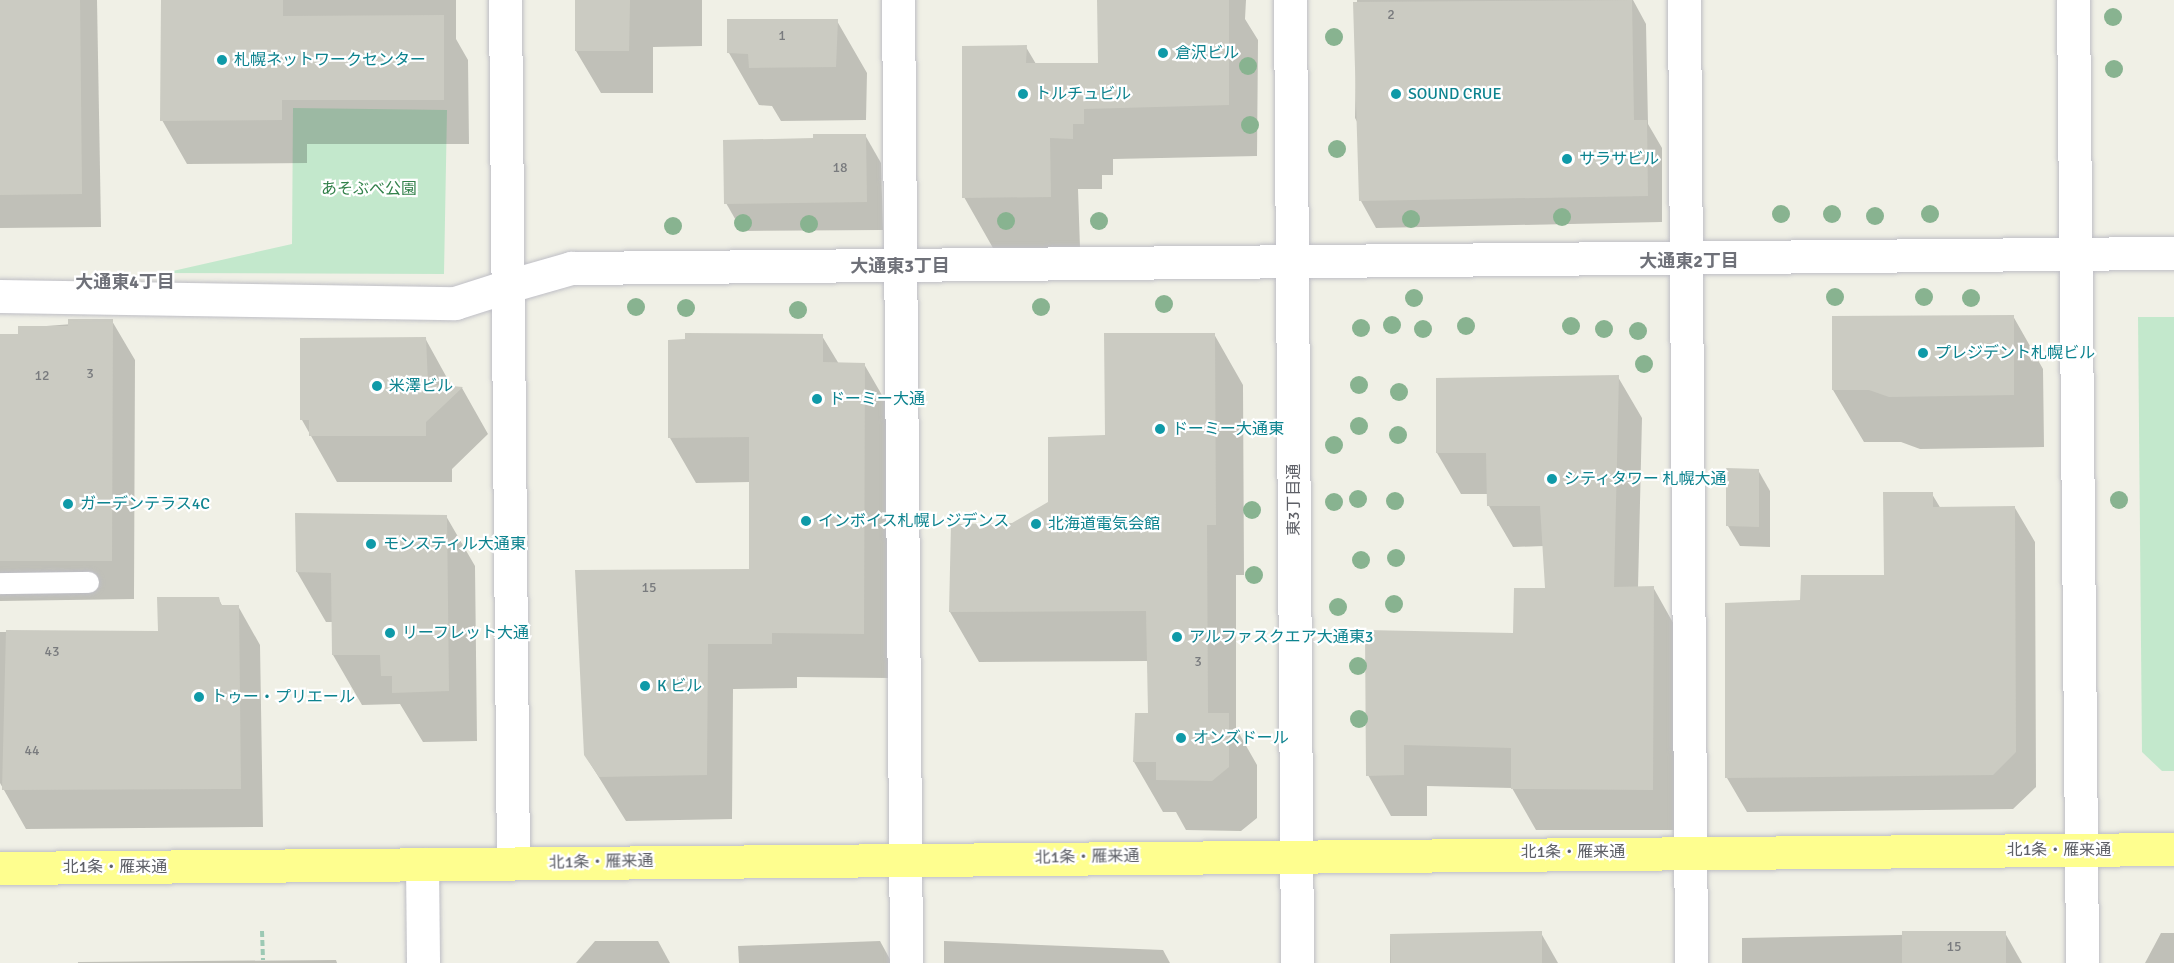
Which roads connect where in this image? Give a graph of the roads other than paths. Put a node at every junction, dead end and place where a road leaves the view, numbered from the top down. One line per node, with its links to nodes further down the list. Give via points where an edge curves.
1 (505, 0): 11 (street)
2 (898, 0): 10 (street)
3 (1290, 0): 9 (street, 東3丁目通)
4 (1684, 0): 8 (street)
5 (2073, 0): 7 (street)
6 (2174, 253): 7 (street)
7 (2074, 254): 8 (street); 16 (street)
8 (1685, 259): 9 (street); 17 (street)
9 (1292, 263): 10 (street); 18 (street, 東3丁目通)
10 (901, 264): 11 (street, via 571,268); 19 (street)
11 (508, 286): 12 (street, via 455,303); 20 (street)
12 (0, 296)
13 (88, 582): 14 (lane)
14 (0, 583)
15 (2174, 849): 16 (highway, 北1条・雁来通)
16 (2081, 850): 17 (highway, 北1条・雁来通); 27 (street)
17 (1690, 852): 18 (highway, 北1条・雁来通); 26 (street)
18 (1295, 854): 19 (highway, 北1条・雁来通); 25 (street, 東3丁目通)
19 (905, 859): 20 (highway, 北1条・雁来通); 24 (street)
20 (513, 863): 21 (highway, 北1条・雁来通)
21 (422, 864): 22 (highway, 北1条・雁来通); 23 (street)
22 (0, 868)
23 (423, 963)
24 (906, 963)
25 (1297, 963)
26 (1691, 963)
27 (2082, 963)

